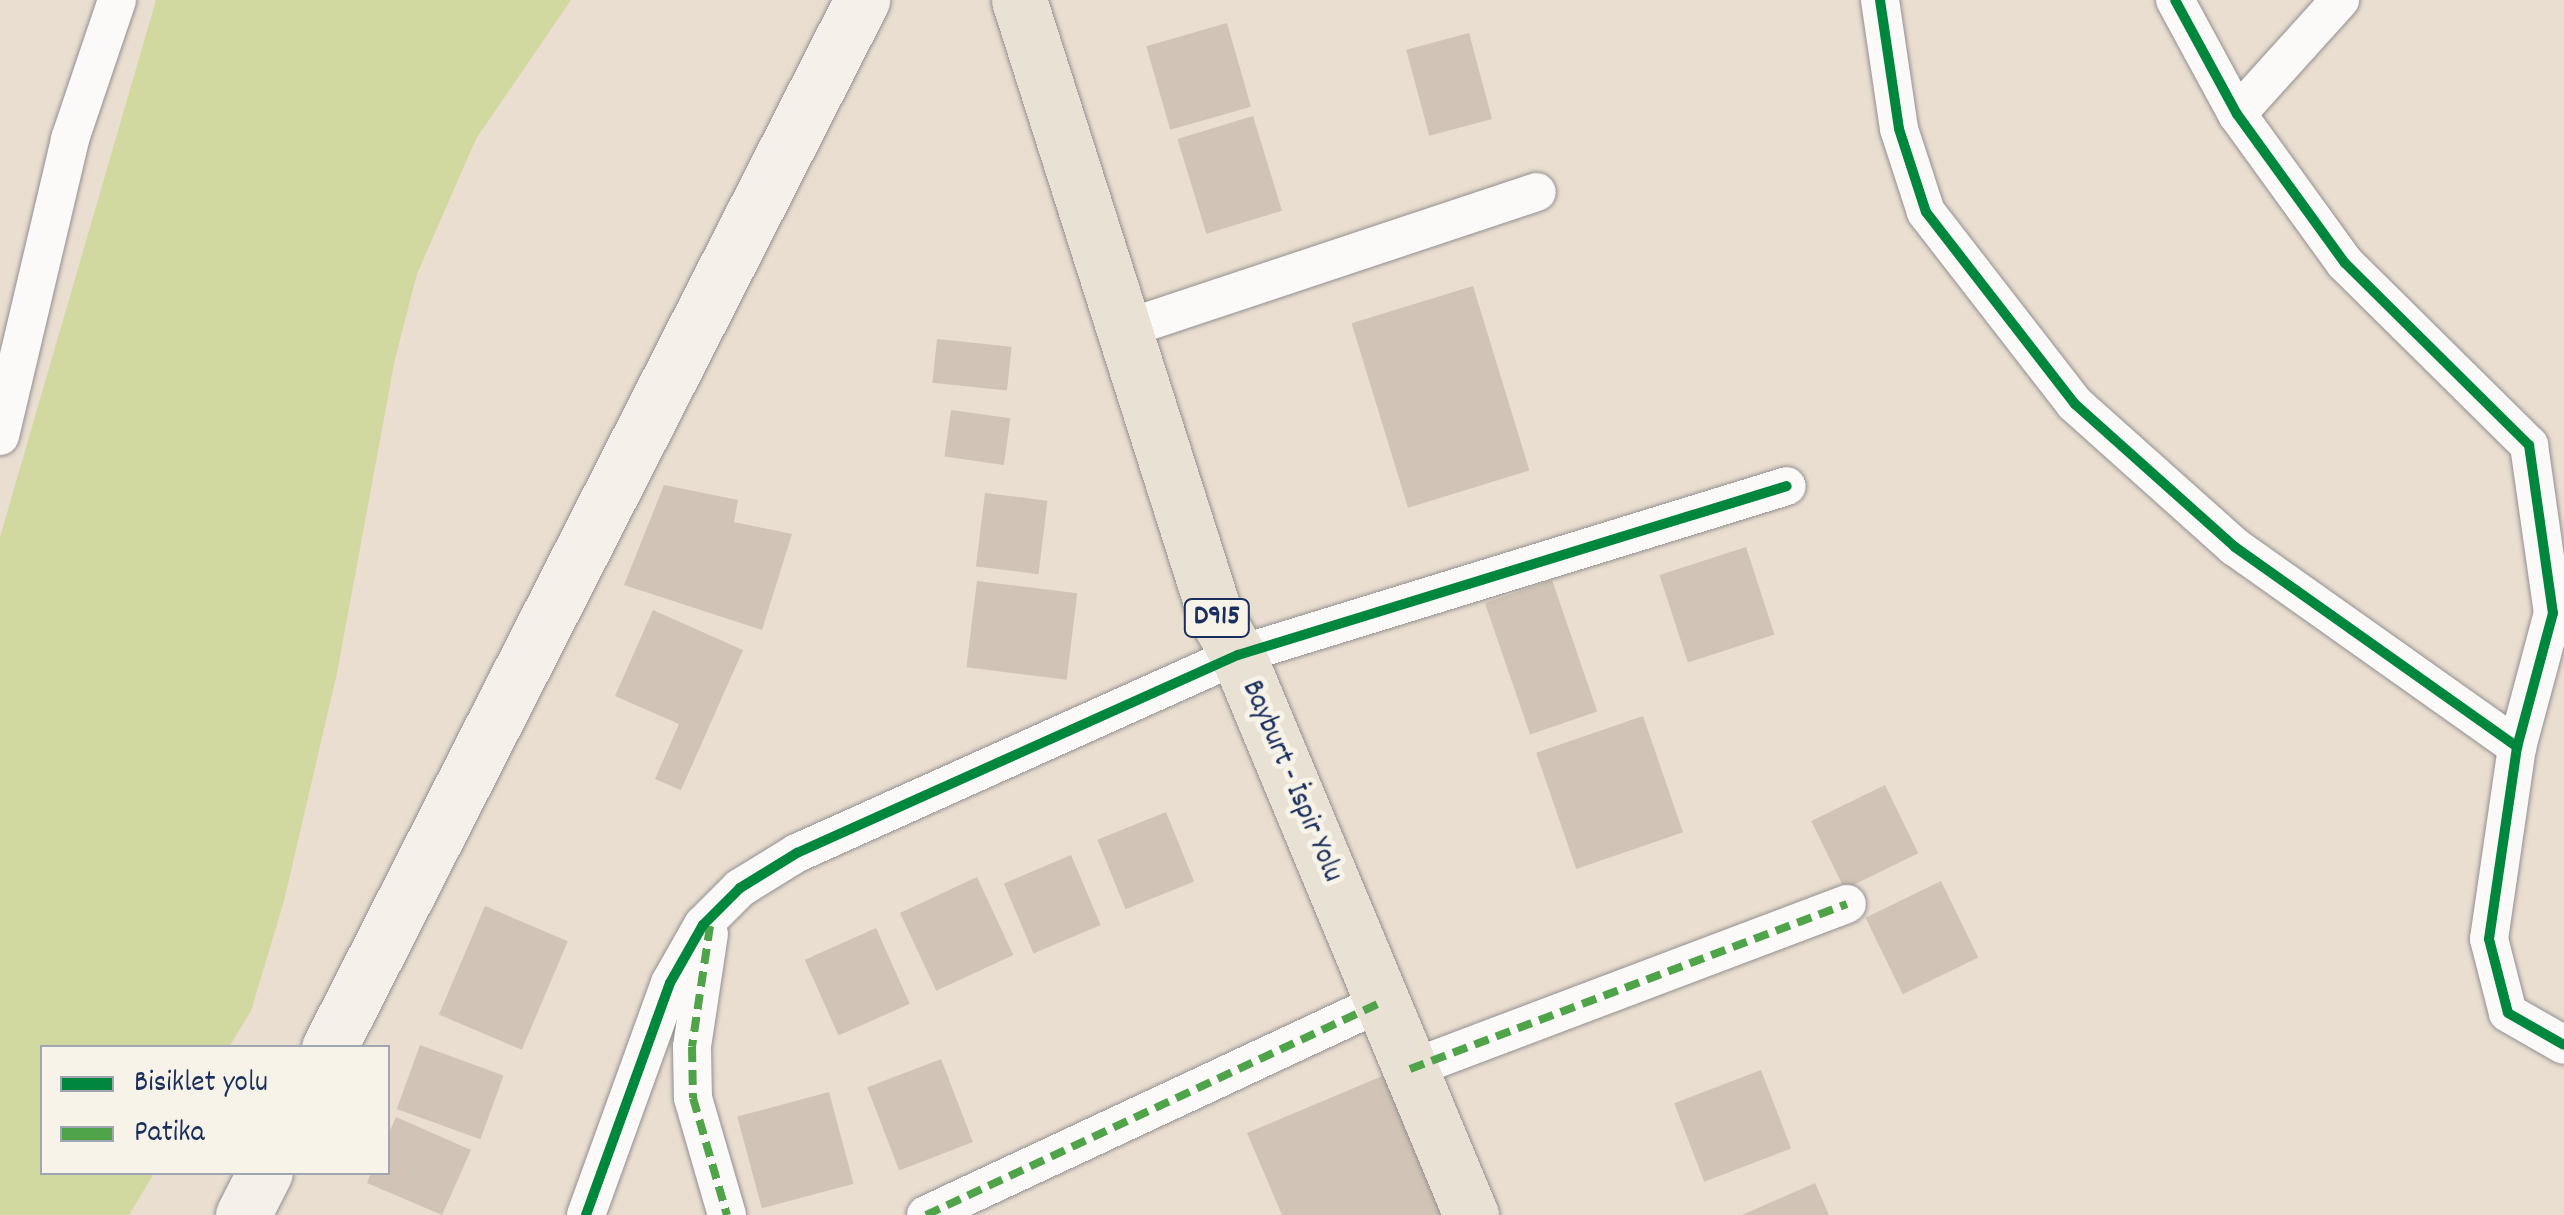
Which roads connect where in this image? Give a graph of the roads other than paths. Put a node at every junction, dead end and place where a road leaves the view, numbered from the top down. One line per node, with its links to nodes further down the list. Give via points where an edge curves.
1 (117, 0): 10 (street, via 70,139)
2 (862, 0): 18 (main road)
3 (1019, 0): 9 (main road, Bayburt - İspir Yolu / D915)
4 (1880, 0): 13 (street, via 1900,130 1926,212 2075,404 2235,547)
5 (2175, 0): 7 (street)
6 (2340, 0): 7 (street)
7 (2238, 114): 13 (street, via 2344,263 2529,445 2553,613)
8 (1537, 192): 9 (street)
9 (1122, 330): 12 (main road, Bayburt - İspir Yolu / D915, via 1215,615)
10 (0, 436)
11 (1786, 486): 12 (street)
12 (1238, 655): 15 (street, via 797,854 740,888); 16 (main road, Bayburt - İspir Yolu / D915)
13 (2517, 748): 17 (street, via 2489,939 2508,1013)
14 (1847, 904): 19 (street)
15 (712, 916): 22 (street, via 670,983); 23 (street, via 692,1047 693,1098)
16 (1382, 1002): 19 (main road, Bayburt - İspir Yolu / D915); 24 (street)
17 (2564, 1044)
18 (331, 1045)
19 (1410, 1069): 25 (main road, Bayburt - İspir Yolu / D915)
20 (263, 1175): 21 (main road)
21 (243, 1215)
22 (586, 1215)
23 (727, 1215)
24 (926, 1215)
25 (1471, 1215)

